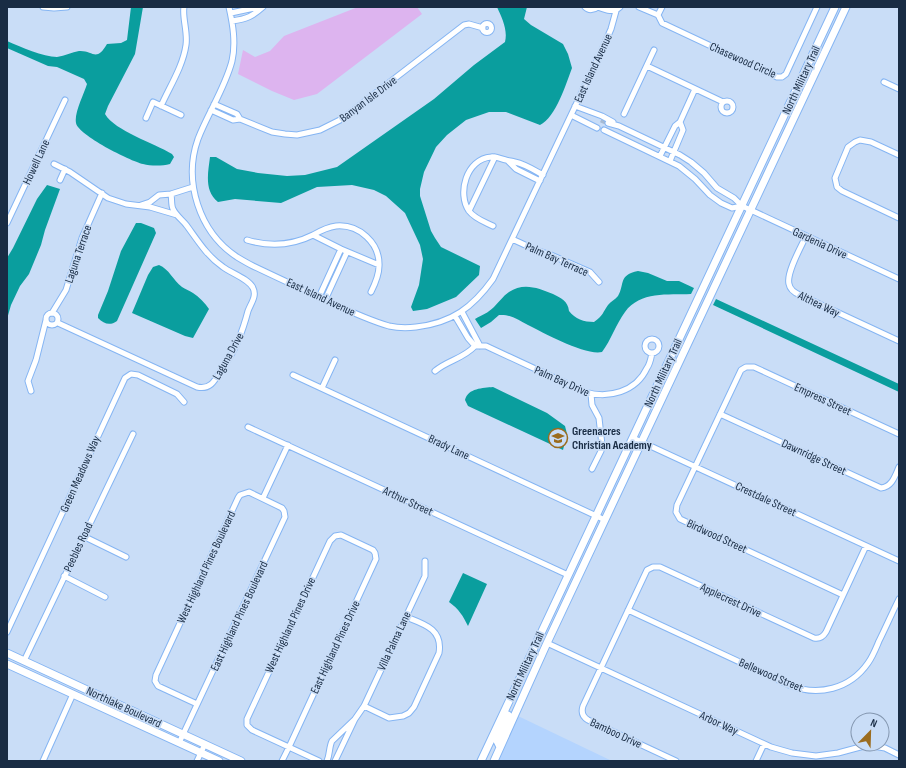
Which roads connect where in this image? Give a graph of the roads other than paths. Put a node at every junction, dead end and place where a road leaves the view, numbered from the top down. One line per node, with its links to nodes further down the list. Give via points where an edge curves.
1 (44, 7): 2 (street)
2 (67, 7)
3 (184, 7): 27 (street, via 184,53)
4 (229, 7): 15 (street, East Island Avenue)
5 (259, 7): 15 (street)
6 (263, 7): 17 (street, via 253,16)
7 (585, 7): 8 (street, via 589,10)
8 (598, 7): 14 (street, via 609,11)
9 (640, 7): 16 (street, Chasewood Circle)
10 (662, 7): 16 (street)
11 (817, 7): 16 (street, Chasewood Circle, via 786,74 782,77 662,23)
12 (835, 7): 61 (main road, North Military Trail)
13 (846, 7): 63 (main road, North Military Trail)
14 (617, 8): 28 (street, East Island Avenue, via 611,28)
15 (231, 13): 17 (street, East Island Avenue)
16 (658, 15)
17 (232, 21): 26 (street, East Island Avenue, via 232,60)
18 (482, 28): 35 (street, Banyan Isle Drive, via 464,25 342,119 320,130 297,135 285,134 272,132)
19 (654, 50): 20 (street)
20 (647, 66): 22 (street); 31 (street)
21 (884, 82): 23 (street)
22 (695, 89): 25 (street); 38 (street)
23 (899, 89)
24 (65, 100): 66 (street, Howell Lane)
25 (723, 102)
26 (214, 104): 29 (street, East Island Avenue); 35 (street, Banyan Isle Drive, via 237,114)
27 (161, 106): 32 (street); 34 (street, via 154,102)
28 (575, 106): 30 (street, Gardenia Drive); 33 (street, East Island Avenue)
29 (211, 110): 35 (street, Banyan Isle Drive, via 233,120); 57 (street, East Island Avenue, via 194,153)
30 (588, 112): 37 (street, Gardenia Drive); 41 (street, Gardenia Drive, via 602,116)
31 (624, 114)
32 (181, 115)
33 (571, 115): 36 (street); 40 (street, East Island Avenue)
34 (146, 118)
35 (240, 119)
36 (581, 120): 40 (street, East Island Avenue); 42 (street)
37 (601, 120)
38 (680, 122): 45 (street, via 675,126); 46 (street, via 683,130)
39 (608, 123): 41 (street, Gardenia Drive)
40 (566, 125): 54 (street, East Island Avenue)
41 (619, 126): 44 (street); 45 (street, Gardenia Drive)
42 (597, 128)
43 (604, 130): 44 (street, Gardenia Drive)
44 (614, 135): 48 (street, Gardenia Drive)
45 (665, 148): 46 (street, Gardenia Drive); 48 (street)
46 (674, 152): 51 (street); 61 (street, Gardenia Drive, via 704,173 717,188)
47 (899, 155): 65 (street, via 871,142 860,140 848,147 835,178 839,189)
48 (660, 156): 51 (street, Gardenia Drive)
49 (495, 157): 50 (street); 62 (street); 62 (street, via 482,159 467,177 464,194)
50 (508, 161): 54 (street, via 514,161); 56 (street, via 516,169)
51 (670, 161): 61 (street, Gardenia Drive, via 721,203 732,208)
52 (54, 164): 53 (street)
53 (65, 169): 55 (street); 58 (street)
54 (543, 175): 56 (street, East Island Avenue)
55 (60, 180)
56 (540, 182): 70 (street, East Island Avenue)
57 (193, 187): 59 (street); 78 (street, East Island Avenue, via 196,202 205,221 223,246 236,257)
58 (102, 193): 60 (street, via 126,204); 81 (street, Laguna Terrace, via 82,238 66,290)
59 (171, 194): 60 (street, via 162,194 150,202); 64 (street, Laguna Drive, via 172,208)
60 (138, 205): 64 (street)
61 (742, 206): 63 (street, Gardenia Drive); 100 (main road, North Military Trail)
62 (470, 211): 67 (street, via 478,219)
63 (751, 211): 69 (street, Gardenia Drive); 101 (main road, North Military Trail)
64 (177, 215): 84 (street, Laguna Drive, via 205,251 253,288 254,293 244,327 212,384 205,388 197,387)
65 (899, 218)
66 (7, 223)
67 (493, 226)
68 (313, 235): 71 (street, via 286,244 268,245); 72 (street); 74 (street, via 335,226 353,228 364,234 372,243 378,254)
69 (806, 236): 75 (street, Gardenia Drive); 85 (street, Althea Way, via 790,273 788,283 791,289)
70 (512, 239): 76 (street, Palm Bay Terrace, via 590,272); 80 (street, East Island Avenue, via 493,279 482,295)
71 (247, 240)
72 (341, 249): 73 (street); 78 (street)
73 (347, 252): 74 (street); 79 (street)
74 (379, 265): 77 (street)
75 (899, 279)
76 (599, 282)
77 (371, 292)
78 (319, 297): 79 (street, East Island Avenue)
79 (325, 300): 82 (street, East Island Avenue, via 391,326 430,326)
80 (462, 312): 82 (street, East Island Avenue); 86 (street)
81 (52, 313): 83 (street, Laguna Terrace); 84 (street, via 57,315)
82 (455, 316): 86 (street, via 468,338)
83 (46, 320): 84 (street, via 50,325); 93 (street, Laguna Terrace, via 28,381)
84 (58, 323)
85 (899, 341)
86 (477, 346): 90 (street, via 468,354); 94 (street, Palm Bay Drive, via 486,346)
87 (652, 353): 94 (street, Palm Bay Drive, via 648,368 640,380 629,388 616,394)
88 (335, 360): 92 (street)
89 (746, 367): 96 (street, Birdwood Street, via 741,370); 99 (street, Empress Street, via 754,367)
90 (435, 371)
91 (293, 374): 92 (street, Brady Lane)
92 (322, 388): 107 (street, Brady Lane)
93 (31, 391)
94 (592, 394): 105 (street, via 592,405 600,418 602,445)
95 (184, 402): 123 (street, Green Meadows Way, via 177,394 138,375 131,374 125,378)
96 (720, 414): 103 (street, Birdwood Street); 104 (street, Dawnridge Street, via 881,488 890,484)
97 (248, 427): 102 (street, Arthur Street)
98 (133, 434): 109 (street, Peebles Road)
99 (899, 434)
100 (633, 438): 101 (street, Crestdale Street); 107 (main road, North Military Trail)
101 (642, 442): 103 (street, Crestdale Street); 108 (main road, North Military Trail)
102 (288, 445): 106 (street); 115 (street, Arthur Street)
103 (695, 466): 111 (street, Crestdale Street); 118 (street, Birdwood Street, via 676,509 680,519)
104 (899, 467)
105 (592, 469)
106 (263, 498): 133 (street, East Highland Pines Boulevard, via 282,508 285,518); 133 (street, West Highland Pines Boulevard, via 249,492 238,498 155,678 158,686)
107 (596, 515): 108 (street, Brady Lane); 115 (main road, North Military Trail)
108 (605, 520): 125 (main road, North Military Trail)
109 (83, 536): 112 (street); 116 (street, Peebles Road)
110 (357, 542): 140 (street, East Highland Pines Drive, via 373,550 376,559); 140 (street, West Highland Pines Drive, via 338,535 330,540 246,719 249,728)
111 (866, 546): 114 (street, Crestdale Street); 118 (street, Applecrest Drive)
112 (126, 557)
113 (425, 561): 122 (street, Villa Palma Lane, via 425,576)
114 (899, 561)
115 (568, 575): 117 (main road, North Military Trail)
116 (64, 576): 119 (street); 127 (street, Peebles Road)
117 (561, 591): 124 (main road, North Military Trail); 125 (main road, via 561,599 546,633)
118 (843, 595): 121 (street, Applecrest Drive, via 826,632 820,638 814,638 657,566 645,572)
119 (105, 597)
120 (899, 599): 121 (street, Bellewood Street, via 871,659 862,671 842,685 819,691 789,685)
121 (628, 610): 129 (street, Applecrest Drive)
122 (406, 617): 134 (street, Villa Palma Lane); 134 (street, via 429,627 439,639 439,653 417,701 409,713 396,718 389,718)
123 (7, 632)
124 (539, 636): 130 (main road, North Military Trail); 132 (main road, via 540,648 521,691)
125 (547, 644): 129 (street, Arbor Way); 132 (main road, North Military Trail)
126 (7, 653): 127 (main road, Northlake Boulevard)
127 (24, 661): 136 (main road, Northlake Boulevard)
128 (7, 664): 131 (main road, Northlake Boulevard)
129 (600, 668): 139 (street, Arbor Way); 155 (street, Bamboo Drive, via 583,706 583,716)
130 (516, 686): 141 (main road, via 513,702 497,741); 153 (main road, North Military Trail)
131 (73, 694): 137 (main road, Northlake Boulevard); 145 (street)
132 (521, 700): 141 (main road, North Military Trail)
133 (197, 704): 136 (street, East Highland Pines Boulevard)
134 (364, 706): 135 (street, Villa Palma Lane)
135 (355, 719): 151 (street, Villa Palma Lane, via 332,741); 152 (street, Villa Palma Lane)
136 (183, 734): 137 (street, East Highland Pines Boulevard); 138 (main road, Northlake Boulevard)
137 (179, 743): 142 (main road, Northlake Boulevard)
138 (205, 744): 142 (street); 148 (main road, Northlake Boulevard)
139 (764, 744): 144 (street, Arbor Way); 156 (street)
140 (289, 747): 149 (street, East Highland Pines Drive); 150 (street)
141 (500, 748): 154 (main road, North Military Trail)
142 (201, 752): 146 (street); 147 (main road, Northlake Boulevard)
143 (899, 755): 144 (street, Arbor Way, via 885,748 864,746); 157 (street)
144 (815, 759)
145 (43, 761)
146 (197, 761)
147 (219, 761)
148 (241, 761)
149 (282, 761)
150 (319, 761)
151 (327, 761)
152 (335, 761)
153 (481, 761)
154 (494, 761)
155 (676, 761)
156 (756, 761)
157 (896, 761)

